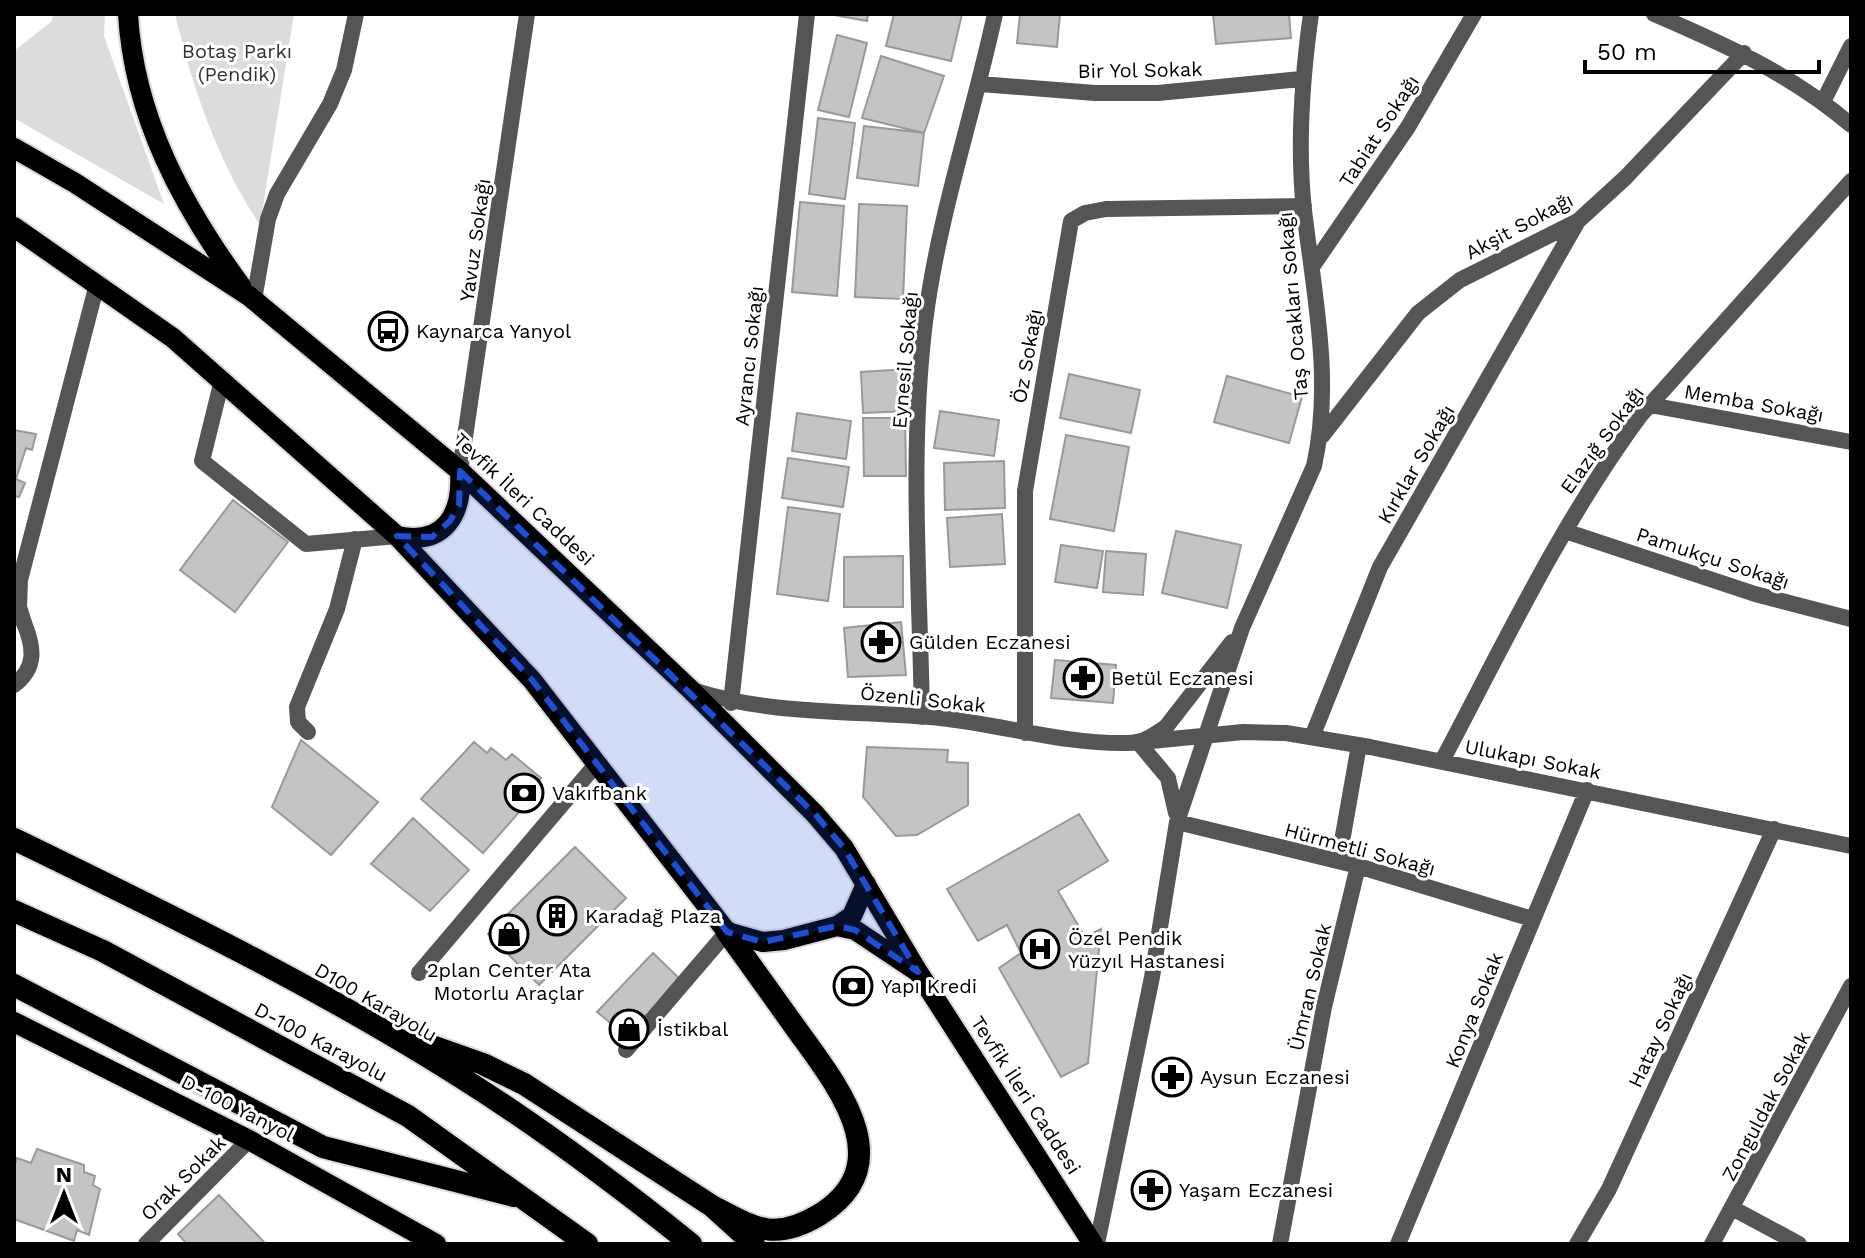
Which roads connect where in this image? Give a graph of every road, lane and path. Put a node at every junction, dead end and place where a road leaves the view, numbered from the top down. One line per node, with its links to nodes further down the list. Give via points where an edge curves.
1 (128, 14): 22 (main road, via 138,83 171,176 208,240)
2 (356, 14): 22 (street, via 344,70 330,104 277,194)
3 (527, 14): 27 (street, Yavuz Sokağı)
4 (807, 14): 35 (street, Ayrancı Sokağı)
5 (995, 14): 12 (street, Eynesil Sokağı)
6 (1311, 14): 11 (street, Taş Ocakları Sokağı)
7 (1474, 14): 20 (street, Tabiat Sokağı, via 1408,127)
8 (1654, 14): 10 (street)
9 (1851, 46): 13 (street)
10 (1744, 53): 13 (street); 18 (street, Akşit Sokağı)
11 (1301, 79): 12 (street, Bir Yol Sokak, via 1158,93); 17 (street, Taş Ocakları Sokağı)
12 (980, 84): 36 (street, Eynesil Sokağı, via 934,265 925,323 918,466)
13 (1823, 102): 14 (street)
14 (1851, 125)
15 (14, 148): 22 (main road, Tevfik İleri Caddesi)
16 (1851, 181): 24 (street, Elazığ Sokağı)
17 (1304, 206): 20 (street, Taş Ocakları Sokağı); 38 (street, Öz Sokağı, via 1106,209 1071,221 1025,491)
18 (1578, 221): 25 (street, Akşit Sokağı, via 1441,293 1379,360); 40 (street, Kırklar Sokağı, via 1380,567)
19 (14, 227): 21 (main road)
20 (1312, 267): 25 (street, Taş Ocakları Sokağı, via 1324,391)
21 (97, 284): 23 (main road); 33 (street, via 20,580 19,607 33,655)
22 (251, 298): 27 (main road, Tevfik İleri Caddesi)
23 (222, 380): 29 (main road); 30 (street, via 202,461 306,544)
24 (1650, 405): 26 (street, Memba Sokağı); 28 (street, Elazığ Sokağı)
25 (1321, 438): 32 (street, Taş Ocakları Sokağı, via 1314,466)
26 (1851, 442)
27 (460, 471): 29 (main road, via 459,505 450,521 432,537); 34 (main road, Tevfik İleri Caddesi)
28 (1565, 531): 31 (street, Pamukçu Sokağı, via 1755,594); 43 (street, Elazığ Sokağı)
29 (397, 536): 30 (street); 44 (main road, via 532,680)
30 (355, 539): 37 (street, via 345,586 297,707 298,722)
31 (1851, 619)
32 (1242, 628): 39 (street); 41 (street, via 1166,727)
33 (14, 685)
34 (690, 689): 35 (street, Özenli Sokak); 51 (main road, Tevfik İleri Caddesi, via 815,814)
35 (731, 703): 36 (street, Özenli Sokak)
36 (922, 717): 38 (street, Özenli Sokak)
37 (308, 732)
38 (1025, 733): 41 (street, Özenli Sokak, via 1069,740)
39 (1205, 735): 40 (street, Ulukapı Sokak, via 1264,732); 41 (street, Özenli Sokak); 46 (street)
40 (1312, 737): 42 (street, Ulukapı Sokak)
41 (1143, 740): 46 (street, via 1168,778)
42 (1359, 745): 43 (street, Ulukapı Sokak); 50 (street, via 1341,847)
43 (1442, 761): 45 (street, Ulukapı Sokak)
44 (598, 762): 55 (main road); 57 (street)
45 (1587, 790): 47 (street, Ulukapı Sokak); 53 (street, Konya Sokak)
46 (1177, 822): 50 (street, Hürmetli Sokağı); 72 (street, via 1152,977)
47 (1774, 829): 49 (street, Ulukapı Sokak); 75 (street, Hatay Sokağı, via 1609,1189)
48 (14, 839): 61 (highway, D100 Karayolu)
49 (1851, 846)
50 (1358, 866): 53 (street, Hürmetli Sokağı); 73 (street, Ümran Sokak, via 1324,1007)
51 (866, 884): 54 (main road, via 852,916); 56 (main road, Tevfik İleri Caddesi)
52 (14, 911): 64 (highway, D-100 Karayolu, via 103,951 408,1116)
53 (1532, 919): 74 (street, Konya Sokak)
54 (837, 926): 55 (main road, via 763,942); 56 (main road, Tevfik İleri Caddesi, via 855,930)
55 (727, 932): 62 (street); 65 (highway, via 848,1105 860,1154 849,1190 831,1207 790,1229 754,1228)
56 (918, 972): 72 (main road, Tevfik İleri Caddesi)
57 (419, 973)
58 (14, 985): 64 (highway, via 323,1147)
59 (1851, 986): 66 (street, Zonguldak Sokak)
60 (14, 1022): 63 (main road, D-100 Yanyol)
61 (372, 1025): 65 (highway, via 524,1084); 70 (highway, D100 Karayolu, via 505,1106)
62 (626, 1050)
63 (249, 1140): 67 (main road, D-100 Yanyol); 68 (street, Orak Sokak)
64 (531, 1201): 69 (highway, D-100 Karayolu)
65 (712, 1206): 71 (highway)
66 (1734, 1209): 76 (street, Zonguldak Sokak); 77 (street)
67 (425, 1241)
68 (146, 1244)
69 (587, 1244)
70 (691, 1244)
71 (754, 1244)
72 (1095, 1244)
73 (1280, 1244)
74 (1398, 1244)
75 (1577, 1244)
76 (1712, 1244)
77 (1799, 1244)

